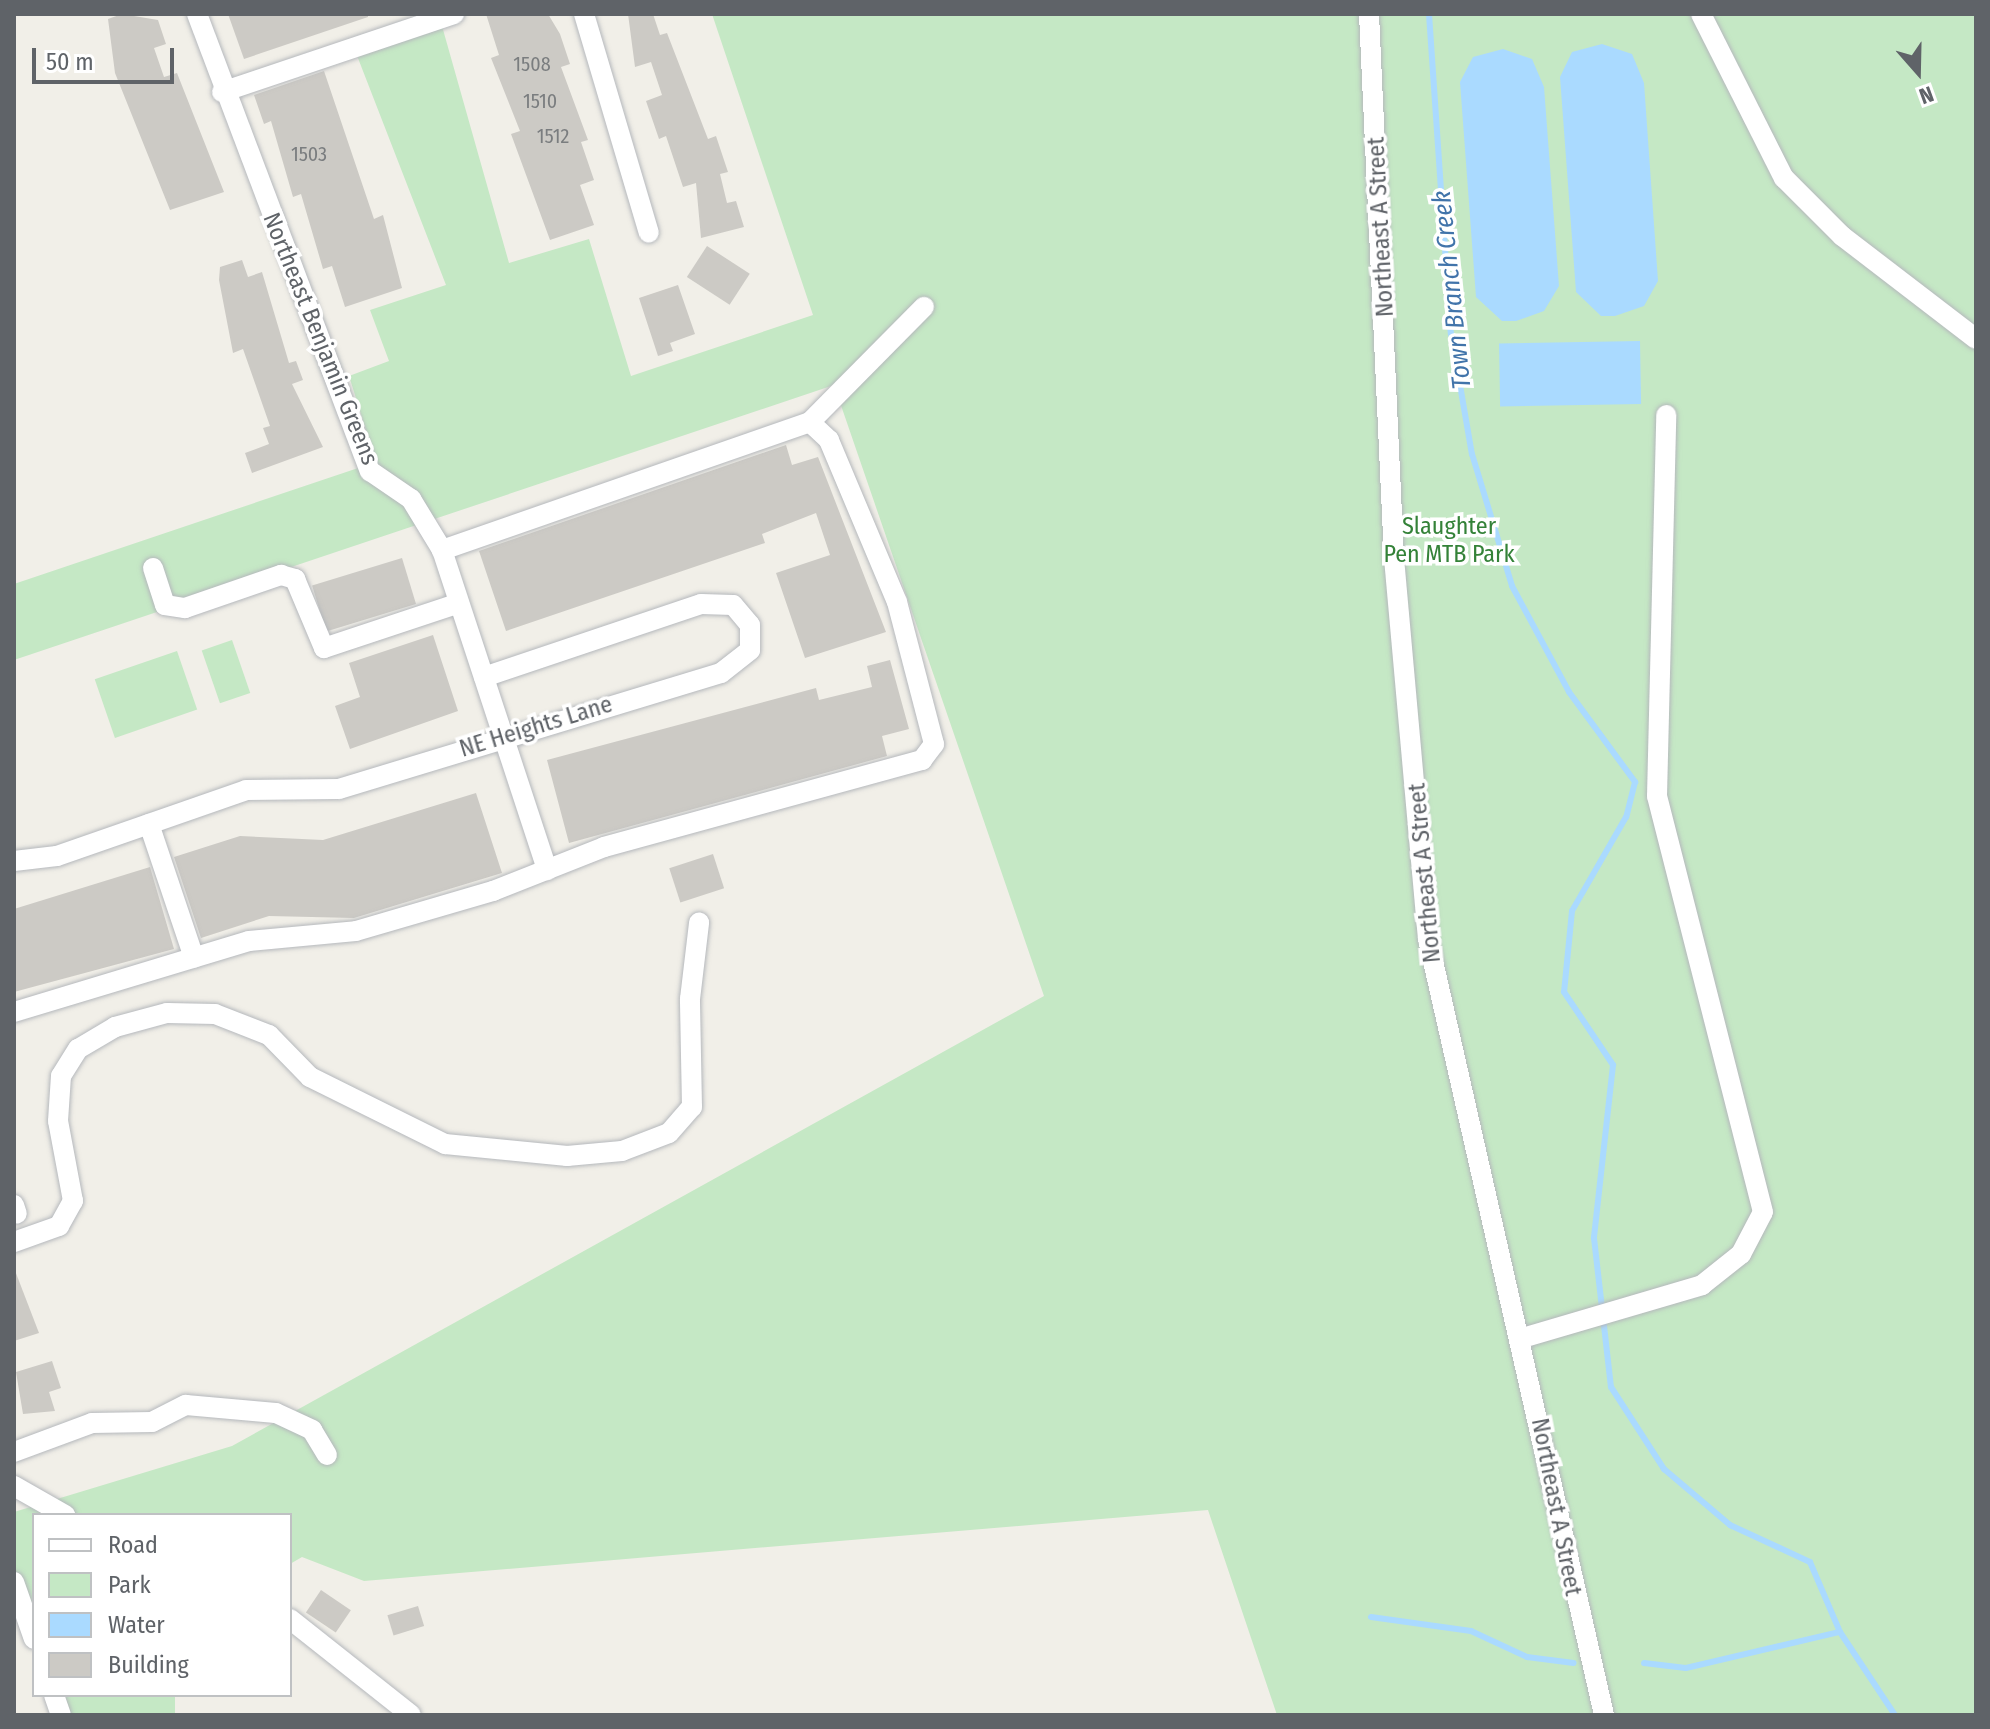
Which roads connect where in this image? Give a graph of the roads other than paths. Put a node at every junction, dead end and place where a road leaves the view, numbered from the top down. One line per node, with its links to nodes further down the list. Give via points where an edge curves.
1 (197, 14): 6 (street, Northeast Benjamin Greens)
2 (454, 14): 6 (street)
3 (584, 14): 7 (street)
4 (1369, 14): 24 (street, Northeast A Street, via 1394,558 1428,939)
5 (1701, 14): 9 (street, via 1784,178 1842,236)
6 (222, 92): 12 (street, Northeast Benjamin Greens, via 370,471 411,499)
7 (649, 233)
8 (924, 307): 11 (street)
9 (1976, 339)
10 (1666, 415): 24 (street, via 1657,796 1763,1212 1741,1254 1702,1285)
11 (810, 422): 12 (street); 19 (street, via 829,440 869,528 897,602 934,744 922,760 604,847)
12 (442, 550): 14 (street, Northeast Benjamin Greens)
13 (153, 568): 14 (street, via 165,605 185,608 281,575 295,579 324,648)
14 (459, 603): 15 (street, Northeast Benjamin Greens)
15 (484, 677): 16 (street, Northeast Benjamin Greens); 16 (street, NE Heights Lane, via 701,604 733,605 750,625 750,650 721,673)
16 (505, 735): 17 (street, NE Heights Lane, via 339,789 246,790); 19 (street, Northeast Benjamin Greens)
17 (149, 824): 18 (street, NE Heights Lane, via 57,856); 21 (street)
18 (14, 861)
19 (547, 870): 21 (street, via 356,931 284,934)
20 (699, 923): 23 (street, via 702,943 690,999 692,1107 669,1133 622,1151 567,1156 445,1144 310,1077 269,1035 215,1014 167,1013 115,1027 78,1049 61,1076 58,1121 73,1201 59,1226)
21 (194, 958): 22 (street)
22 (14, 1012)
23 (14, 1242)
24 (1519, 1339): 33 (street, Northeast A Street)
25 (14, 1452): 26 (street, via 92,1423 152,1422 186,1405 276,1413 312,1430)
26 (327, 1455)
27 (14, 1486): 28 (street)
28 (61, 1513)
29 (14, 1582): 31 (street)
30 (292, 1621): 32 (street)
31 (32, 1633)
32 (411, 1715)
33 (1604, 1715)

